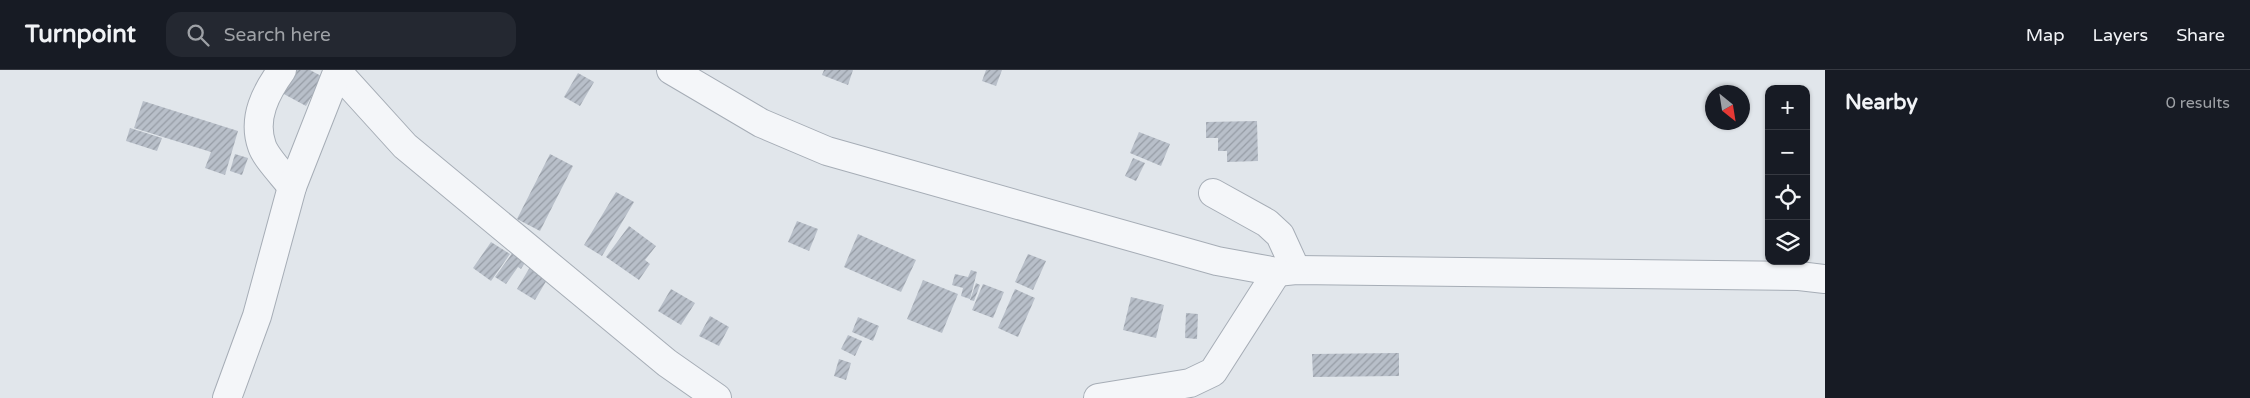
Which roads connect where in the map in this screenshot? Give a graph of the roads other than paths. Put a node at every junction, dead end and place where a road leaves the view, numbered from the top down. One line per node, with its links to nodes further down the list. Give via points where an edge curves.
1 (282, 70): 4 (street, via 268,89 257,124 262,147)
2 (337, 70): 4 (street); 9 (street, via 405,146 667,362)
3 (671, 70): 6 (street, via 761,123 827,151 1217,261)
4 (292, 186): 8 (street, via 257,316)
5 (1213, 193): 6 (street, via 1267,223 1280,235)
6 (1286, 271): 7 (street, via 1799,276); 10 (street, via 1213,372 1190,383)
7 (1825, 279)
8 (227, 398)
9 (717, 398)
10 (1098, 398)

